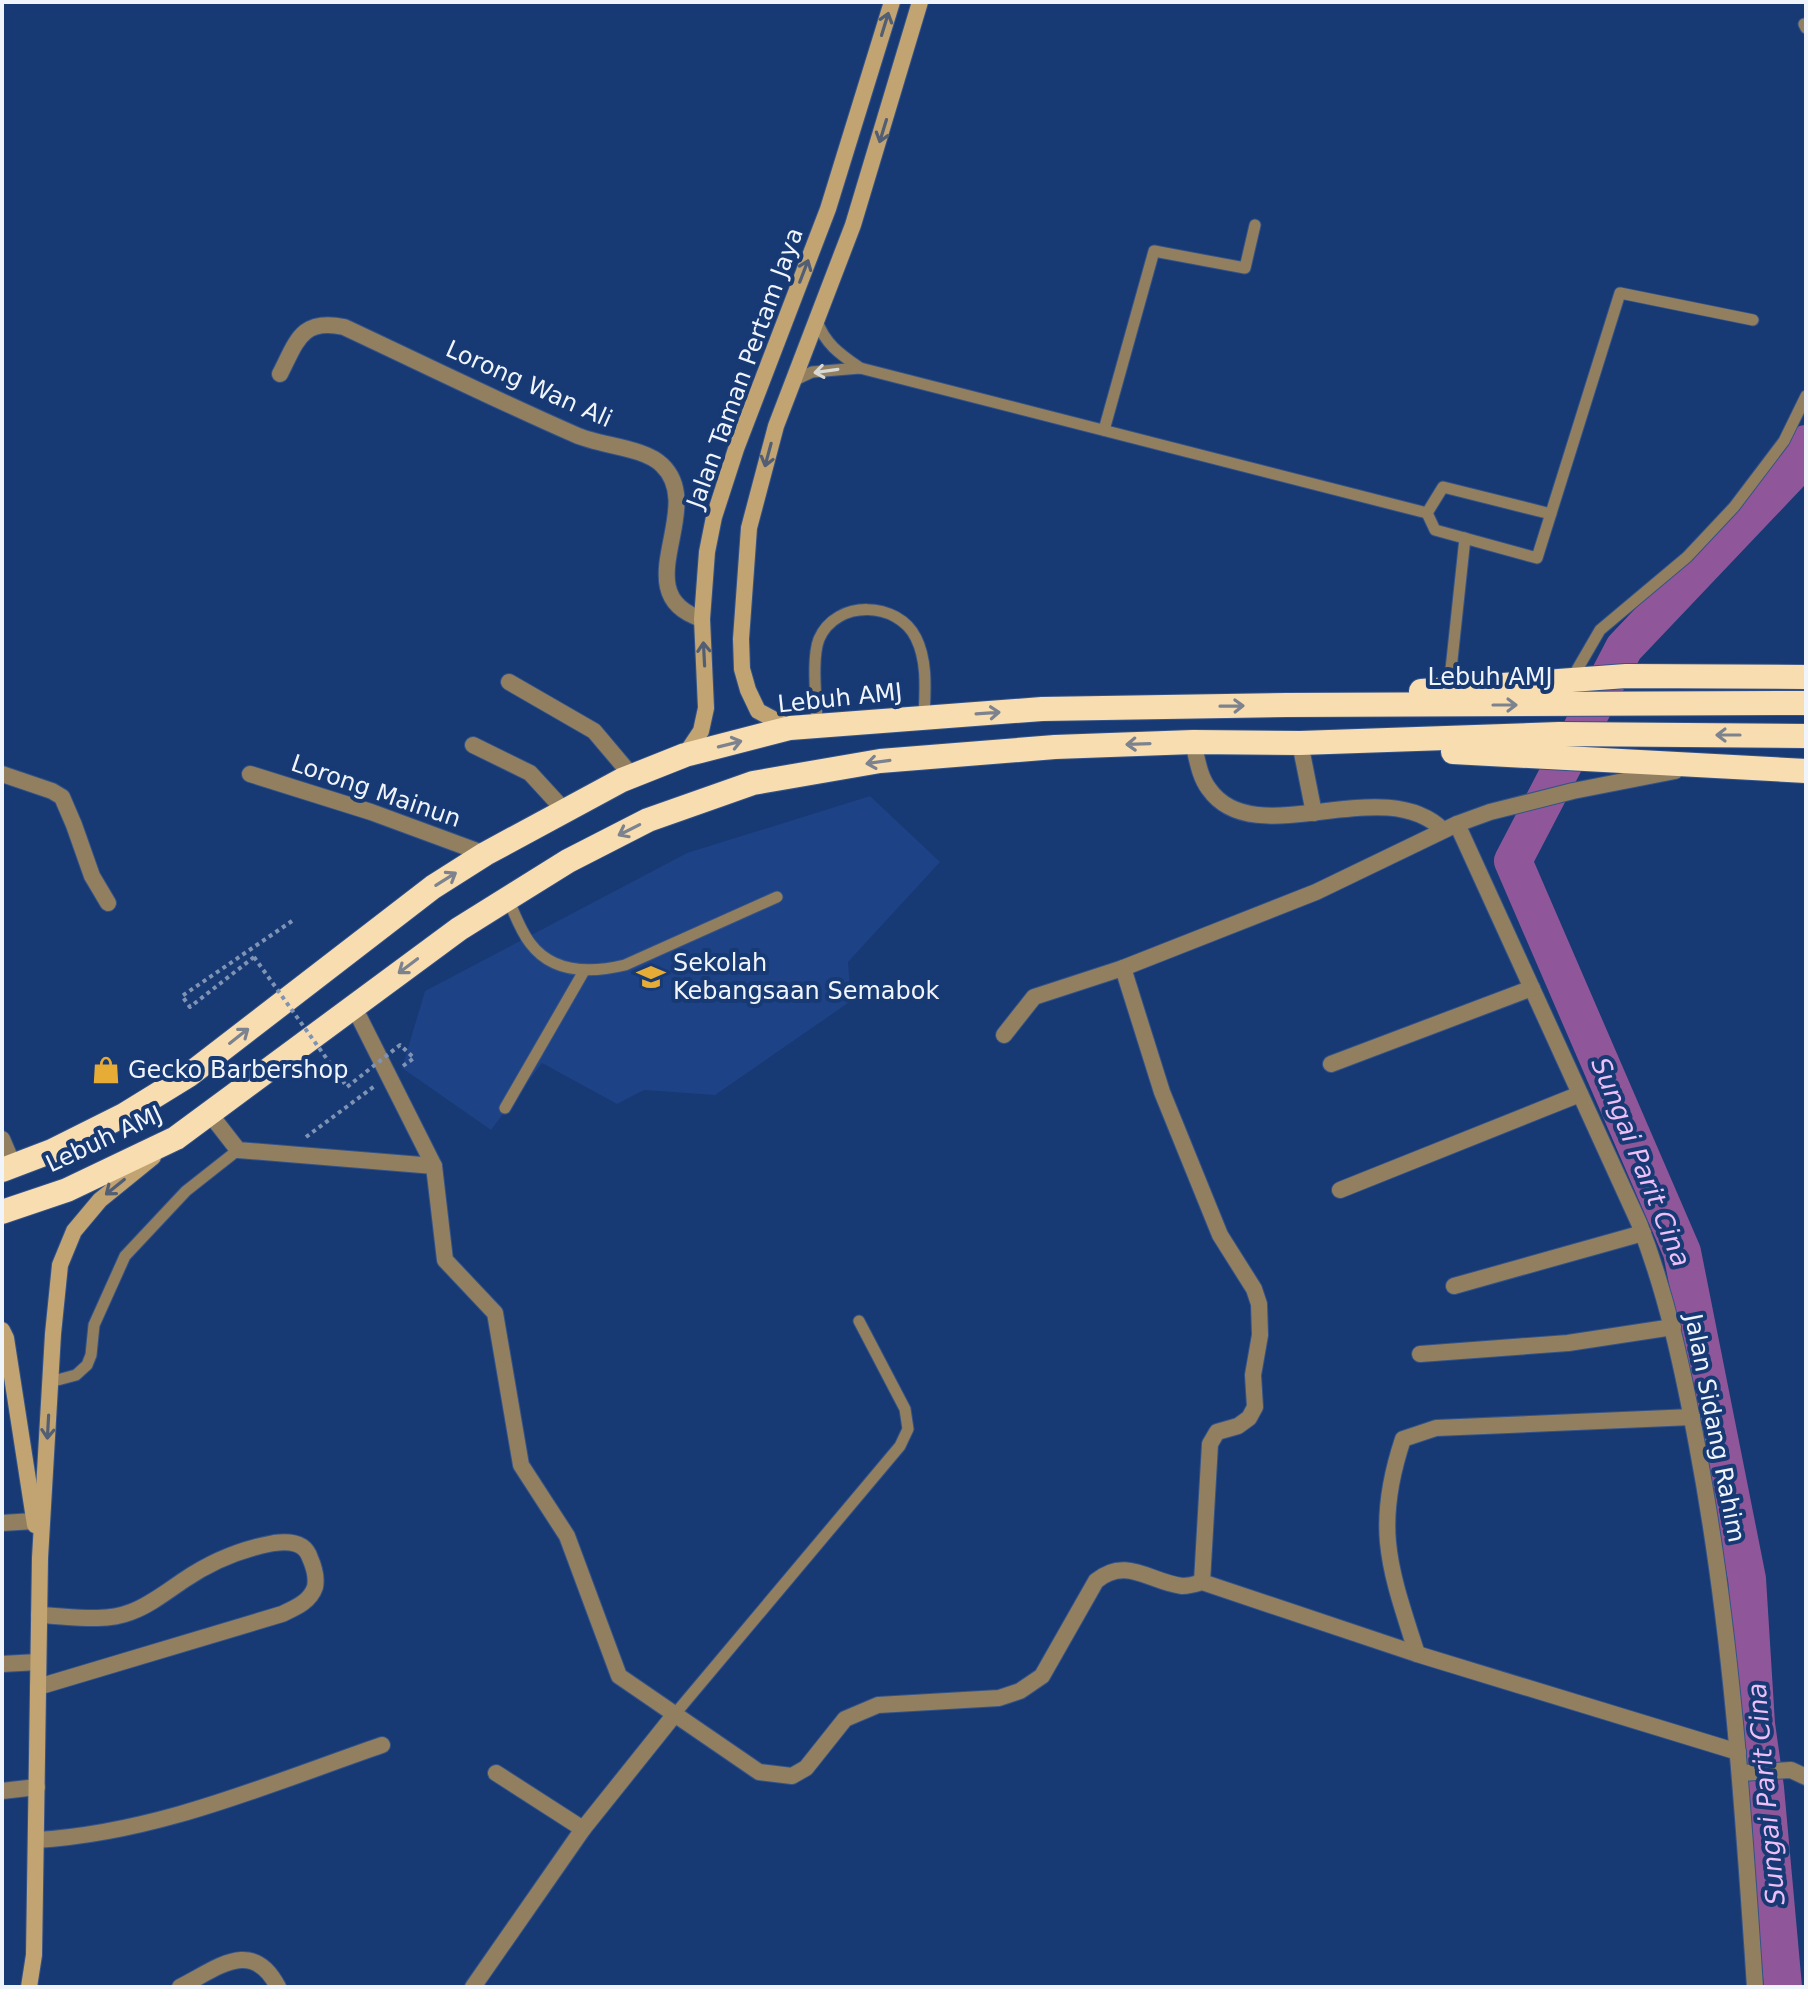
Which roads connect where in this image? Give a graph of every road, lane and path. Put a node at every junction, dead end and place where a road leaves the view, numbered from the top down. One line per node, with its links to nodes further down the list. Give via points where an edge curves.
1 (892, 2): 14 (street, Jalan Taman Pertam Jaya, one-way to 1, via 714,517 828,209)
2 (920, 2): 5 (street, Jalan Taman Pertam Jaya, one-way to 5, via 853,225)
3 (1255, 225): 10 (lane, via 1245,268 1154,251)
4 (1753, 320): 12 (lane, via 1620,293)
5 (817, 321): 6 (lane, via 823,338); 8 (street, Jalan Taman Pertam Jaya)
6 (860, 368): 8 (lane, one-way to 8, via 812,372); 10 (lane)
7 (280, 374): 14 (street, Lorong Wan Ali, via 298,338 310,327 344,327 578,436 661,463 676,504 665,577 680,608)
8 (793, 381): 23 (street, Jalan Taman Pertam Jaya, one-way to 23, via 749,528 741,639 742,669 758,711)
9 (1806, 396): 18 (lane, via 1784,441 1734,507 1687,557 1600,630)
10 (1104, 430): 11 (lane)
11 (1427, 513): 12 (lane, via 1443,487); 13 (lane, via 1435,530)
12 (1551, 514): 13 (lane, via 1537,558)
13 (1465, 538): 17 (lane)
14 (702, 619): 28 (street, Jalan Taman Pertam Jaya, one-way to 14, via 701,731 706,708)
15 (1806, 677): 18 (highway, via 1626,676)
16 (509, 682): 33 (street, via 594,731)
17 (1449, 688): 18 (highway); 20 (highway)
18 (1579, 688): 19 (highway, Lebuh AMJ, via 1618,704); 20 (highway, Lebuh AMJ, one-way to 18)
19 (1806, 703)
20 (1287, 705): 21 (highway, Lebuh AMJ, one-way to 20, via 1042,709)
21 (924, 718): 22 (highway, Lebuh AMJ); 22 (lane, via 925,674 916,636 894,616 863,610 836,618 819,639)
22 (817, 726): 23 (highway, Lebuh AMJ)
23 (790, 728): 28 (highway, Lebuh AMJ, one-way to 23)
24 (1806, 736): 26 (highway, Lebuh AMJ, one-way to 26, via 1559,734)
25 (1193, 742): 26 (highway, Lebuh AMJ); 35 (street, via 1209,789 1224,804 1247,814); 38 (highway, Lebuh AMJ, one-way to 38, via 880,761 753,783 648,820)
26 (1300, 743): 29 (highway); 35 (street)
27 (473, 745): 34 (street, via 530,773)
28 (685, 755): 33 (highway, Lebuh AMJ)
29 (1699, 766): 30 (highway); 36 (street, via 1573,791)
30 (1806, 771)
31 (2, 774): 40 (street, via 62,797)
32 (250, 774): 37 (street, Lorong Mainun)
33 (632, 776): 34 (highway, Lebuh AMJ)
34 (564, 810): 37 (highway, Lebuh AMJ)
35 (1314, 813): 36 (street, via 1396,808)
36 (1450, 827): 42 (street, via 1316,892); 44 (street, Jalan Sidang Rahim)
37 (485, 854): 57 (highway, Lebuh AMJ, one-way to 37, via 124,1115 189,1075 433,887)
38 (507, 897): 43 (lane, via 529,942 543,957); 45 (highway, Lebuh AMJ, one-way to 45)
39 (777, 897): 43 (lane, via 625,965)
40 (108, 903)
41 (292, 921): 48 (path, bridge, via 182,996 190,1007 254,957 347,1087 400,1045 414,1058)
42 (1123, 968): 46 (street, via 1034,997); 71 (street, via 1162,1092 1220,1235 1254,1289 1261,1319 1253,1375 1255,1407 1238,1426 1217,1432 1210,1444)
43 (584, 971): 50 (lane)
44 (1532, 988): 47 (street); 49 (street, Jalan Sidang Rahim)
45 (354, 1007): 48 (street); 51 (highway, Lebuh AMJ)
46 (1004, 1035)
47 (1331, 1064)
48 (390, 1075): 54 (path); 56 (street)
49 (1580, 1094): 58 (street); 60 (street, Jalan Sidang Rahim)
50 (505, 1108)
51 (210, 1114): 52 (highway, Lebuh AMJ); 55 (street)
52 (176, 1138): 59 (highway, Lebuh AMJ, via 67,1190); 66 (street, one-way to 66, via 100,1200 74,1231 60,1265)
53 (2, 1139): 57 (street)
54 (299, 1141)
55 (238, 1150): 56 (street); 66 (lane, via 186,1191 125,1256 94,1325 87,1365 76,1375)
56 (434, 1166): 77 (street, via 445,1260 495,1313 521,1465 567,1536 619,1676)
57 (8, 1168)
58 (1340, 1190)
59 (2, 1212)
60 (1643, 1233): 61 (street); 63 (street, Jalan Sidang Rahim)
61 (1454, 1286)
62 (859, 1321): 77 (lane, via 905,1409 904,1438)
63 (1673, 1327): 65 (street, via 1568,1343); 67 (street, Jalan Sidang Rahim)
64 (2, 1330): 68 (street)
65 (1420, 1354)
66 (50, 1382): 70 (street, one-way to 70)
67 (1692, 1417): 73 (street, via 1436,1428 1403,1439 1387,1505 1386,1543); 79 (street, Jalan Sidang Rahim, via 1714,1534)
68 (34, 1521): 69 (street); 70 (street)
69 (2, 1523)
70 (40, 1558): 72 (street)
71 (1202, 1582): 73 (street); 77 (street, via 1184,1586 1121,1569 1107,1572 1096,1581 1042,1676 1020,1691 999,1698 878,1705 845,1719 806,1768 792,1776 759,1772)
72 (39, 1615): 74 (street); 76 (street, via 128,1614 218,1560 286,1541 301,1545 315,1570 311,1596 282,1614)
73 (1417, 1654): 79 (street)
74 (38, 1662): 75 (street); 76 (street)
75 (2, 1664)
76 (38, 1687): 83 (street)
77 (675, 1714): 85 (street)
78 (382, 1745): 86 (street, via 156,1822)
79 (1738, 1752): 80 (street, Jalan Sidang Rahim)
80 (1747, 1772): 82 (street, via 1791,1770); 91 (street, Jalan Sidang Rahim)
81 (496, 1773): 85 (street)
82 (1806, 1777)
83 (37, 1787): 84 (street); 86 (street)
84 (2, 1791)
85 (583, 1829): 90 (street)
86 (36, 1840): 87 (street)
87 (29, 1987)
88 (180, 1987): 89 (street, via 228,1964 254,1960 264,1965)
89 (278, 1987)
90 (473, 1987)
91 (1755, 1987)

